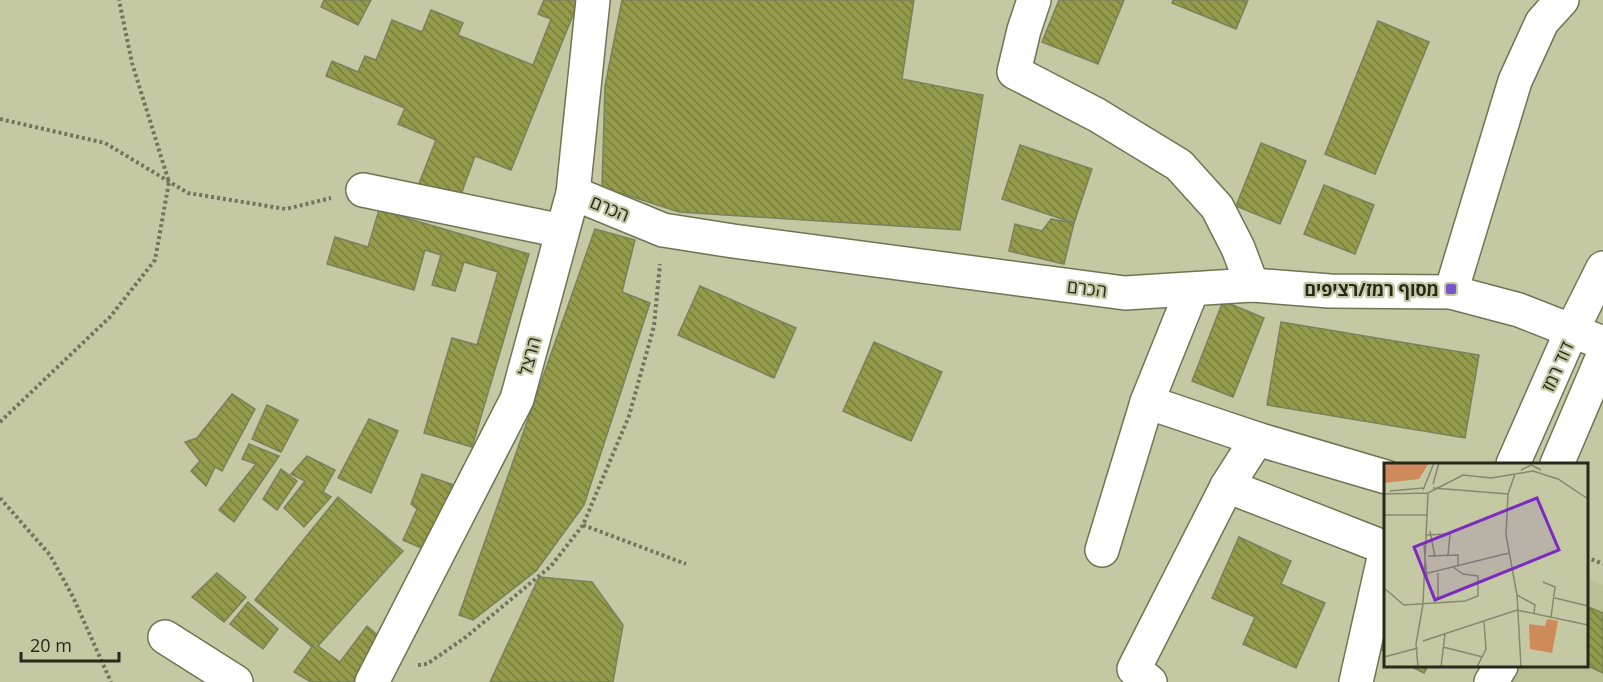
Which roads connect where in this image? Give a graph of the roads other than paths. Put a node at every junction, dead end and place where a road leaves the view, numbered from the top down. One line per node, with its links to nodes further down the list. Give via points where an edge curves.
1 (593, 0): 5 (street, הרצל)
2 (1034, 0): 8 (street, via 1014,72 1097,115 1179,165 1217,207)
3 (1562, 0): 10 (street, via 1542,22 1515,81)
4 (363, 190): 6 (street)
5 (573, 193): 6 (street, הרצל); 9 (street, הכרם, via 663,230 733,242 1125,293)
6 (562, 231): 26 (street, הרצל, via 517,399)
7 (1603, 268): 11 (street, דוד רמז)
8 (1252, 285): 9 (street, הכרם); 10 (street, הכרם, via 1330,291)
9 (1192, 290): 14 (street)
10 (1451, 292): 11 (street, הכרם, via 1519,310)
11 (1572, 330): 12 (street, הכרם); 16 (street, דוד רמז)
12 (1603, 343)
13 (1603, 356): 17 (street)
14 (1147, 402): 15 (street); 21 (street)
15 (1257, 439): 18 (street); 19 (street)
16 (1515, 463)
17 (1558, 463)
18 (1384, 476)
19 (1227, 486): 20 (street); 28 (street, via 1134,669)
20 (1384, 547)
21 (1102, 549)
22 (1384, 557): 29 (street)
23 (165, 636): 27 (street)
24 (1475, 667): 30 (street)
25 (1500, 667): 31 (street)
26 (375, 676)
27 (236, 682)
28 (1150, 682)
29 (1356, 682)
30 (1470, 682)
31 (1491, 682)

